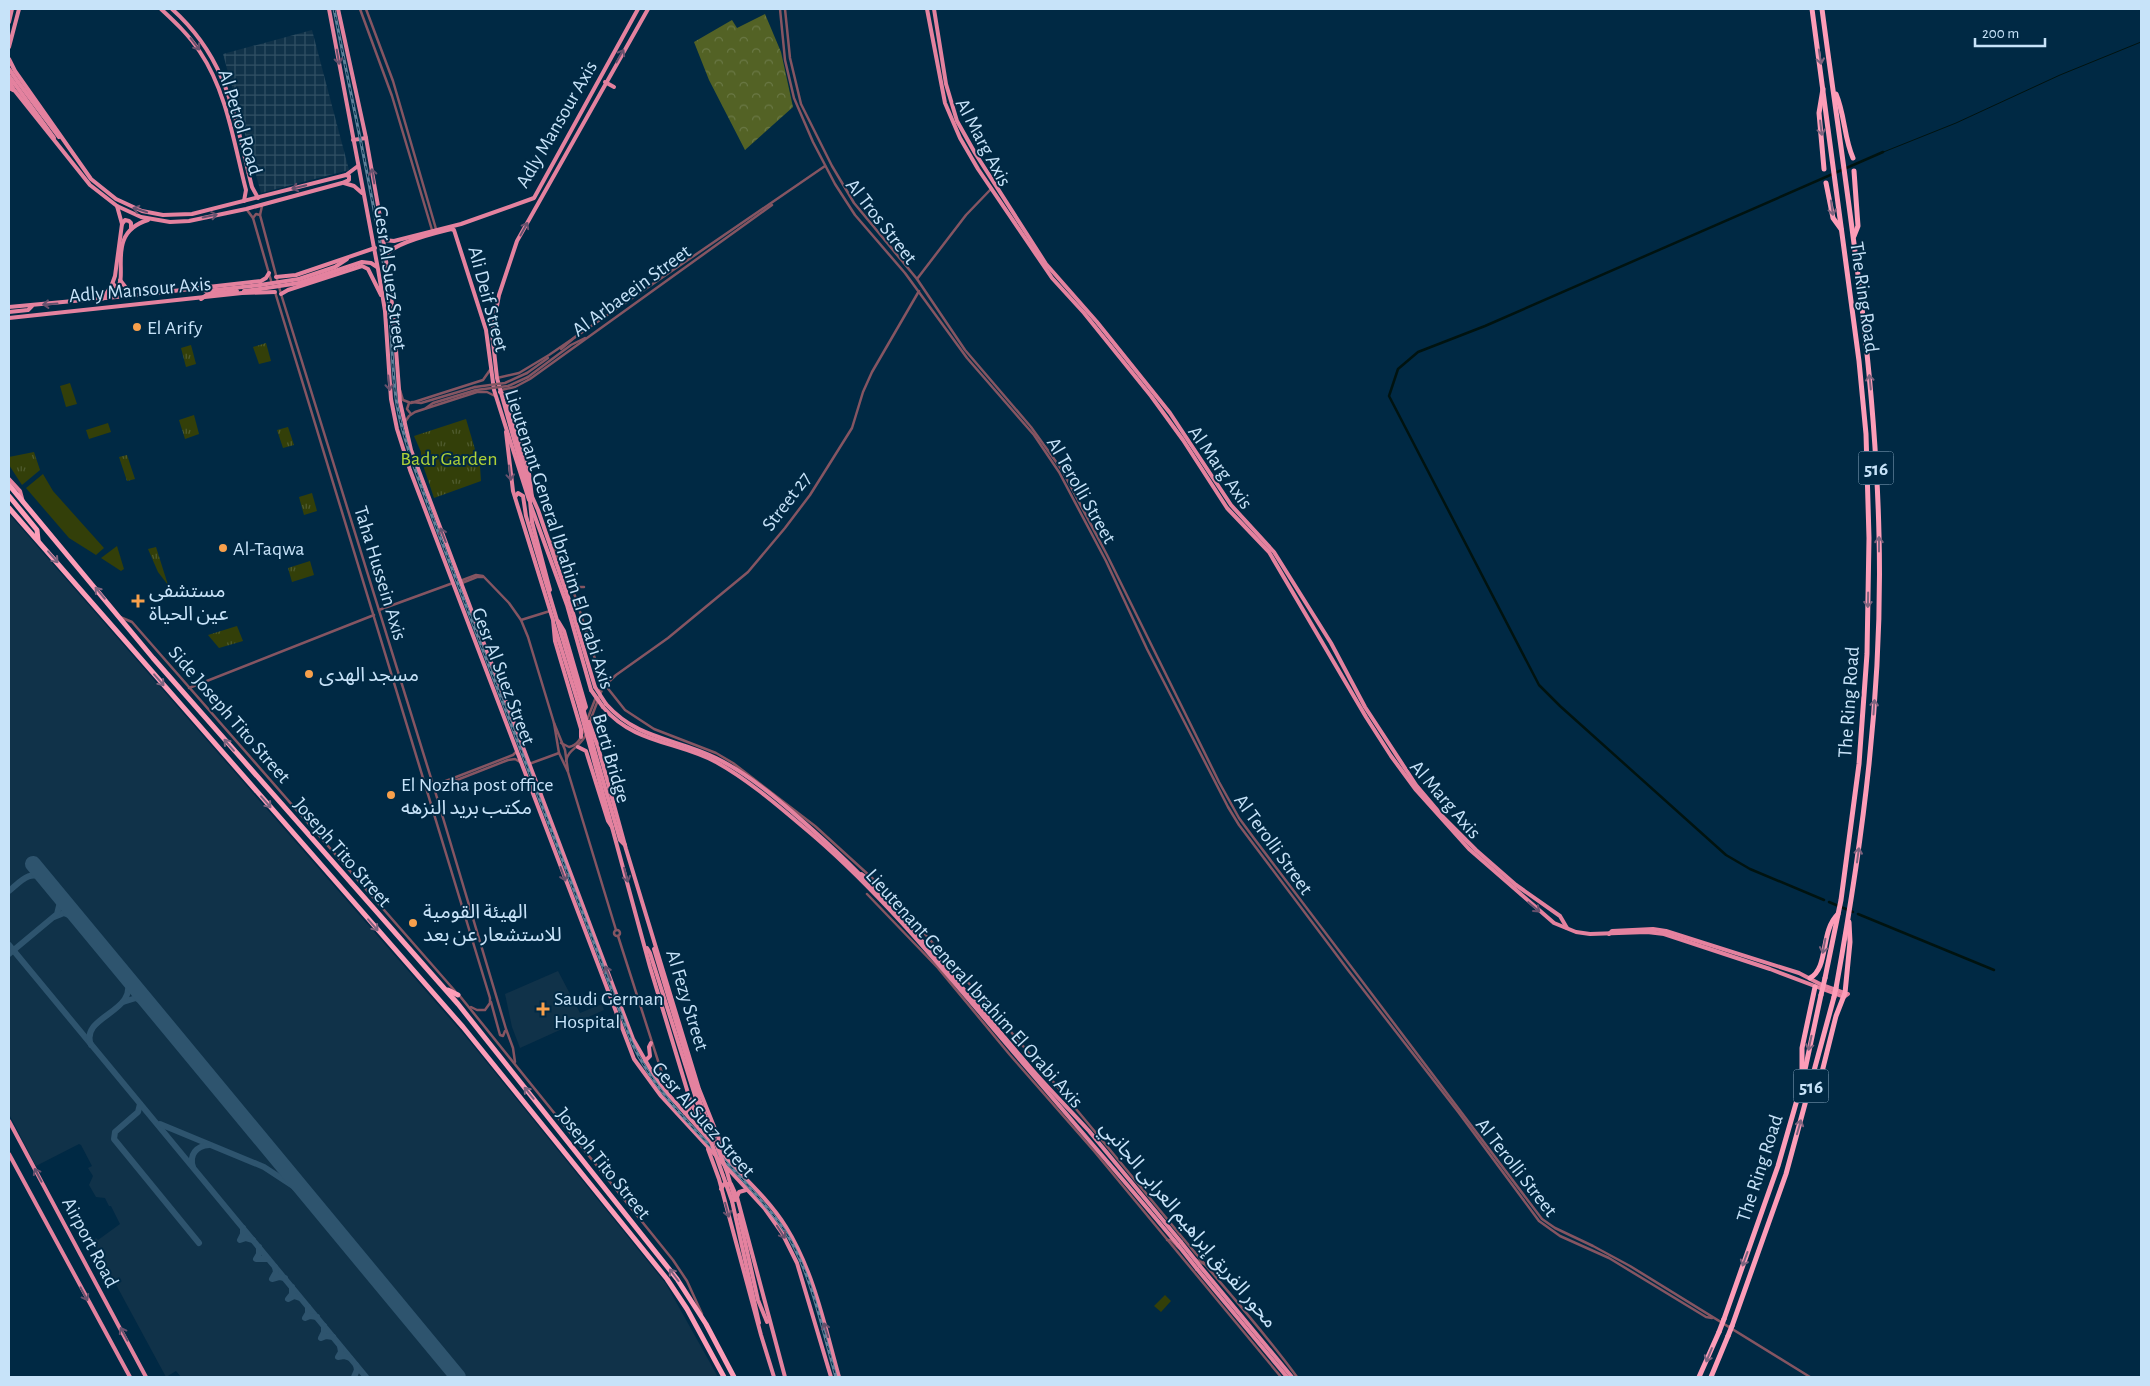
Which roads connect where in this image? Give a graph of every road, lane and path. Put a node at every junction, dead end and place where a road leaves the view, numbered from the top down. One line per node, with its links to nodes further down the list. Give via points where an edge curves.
1 (12, 9): 17 (main road)
2 (20, 9): 18 (main road)
3 (161, 9): 33 (main road, Al Petrol Road, one-way to 33, via 200,51)
4 (172, 9): 32 (main road, Al Petrol Road, via 210,52)
5 (329, 9): 40 (main road, Gesr Al Suez Street, one-way to 40)
6 (338, 9): 38 (main road, Gesr Al Suez Street)
7 (360, 9): 21 (street)
8 (366, 9): 20 (street)
9 (638, 9): 54 (main road, Adly Mansour Axis)
10 (648, 9): 25 (main road, Adly Mansour Axis, one-way to 10)
11 (780, 9): 35 (street, via 788,76)
12 (785, 9): 34 (street, via 793,73)
13 (928, 9): 51 (main road, Al Marg Axis, via 946,107 964,146)
14 (934, 9): 102 (main road, Al Marg Axis, via 946,84 959,126 1046,264)
15 (1812, 9): 27 (highway, The Ring Road / 516, one-way to 27)
16 (1822, 9): 30 (highway, The Ring Road / 516)
17 (9, 22)
18 (9, 46)
19 (9, 59): 22 (main road)
20 (388, 67): 21 (street); 36 (street)
21 (382, 70): 37 (street)
22 (15, 71): 23 (main road); 41 (main road)
23 (9, 72): 26 (main road, bridge)
24 (9, 81): 31 (main road)
25 (605, 82): 28 (main road); 56 (main road, Adly Mansour Axis)
26 (17, 83): 39 (main road); 41 (main road)
27 (1824, 86): 45 (highway, one-way to 45, via 1820,113); 73 (highway, The Ring Road / 516)
28 (614, 87)
29 (9, 88): 31 (main road)
30 (1833, 88): 42 (highway, via 1842,109); 75 (highway, The Ring Road / 516)
31 (15, 91): 39 (main road)
32 (230, 100): 33 (main road); 50 (main road, Al Petrol Road)
33 (223, 102): 52 (main road, Al Petrol Road)
34 (809, 123): 35 (street); 87 (street, Al Tros Street, via 854,203)
35 (805, 126): 44 (street)
36 (409, 135): 37 (street); 67 (street)
37 (404, 137): 68 (street)
38 (366, 138): 40 (main road); 76 (main road, Gesr Al Suez Street, one-way to 38)
39 (55, 139): 61 (main road, via 86,181)
40 (353, 140): 43 (main road, Gesr Al Suez Street)
41 (66, 144): 57 (main road, one-way to 41, via 185,215 163,216 142,211 122,203 100,188)
42 (1853, 158)
43 (358, 166): 47 (main road); 53 (main road, Gesr Al Suez Street)
44 (825, 166): 59 (street, Al Arbaeein Street); 97 (street, Al Tros Street, via 855,215)
45 (1824, 170)
46 (1854, 171): 75 (highway, via 1858,226)
47 (346, 175): 48 (main road, via 349,180); 55 (main road, one-way to 55)
48 (342, 183): 53 (main road, via 354,186); 60 (main road)
49 (1826, 183): 73 (highway, one-way to 73, via 1833,218)
50 (253, 189): 52 (main road, via 250,192); 55 (main road, Al Petrol Road)
51 (991, 189): 87 (street, via 966,215); 102 (main road, Al Marg Axis, via 1047,272)
52 (246, 190): 57 (main road, Al Petrol Road)
53 (364, 195): 78 (main road, Gesr Al Suez Street)
54 (536, 195): 56 (main road); 58 (main road, Adly Mansour Axis)
55 (258, 198): 57 (main road)
56 (541, 198): 62 (main road, Adly Mansour Axis)
57 (244, 201)
58 (527, 202): 62 (main road); 70 (main road, Adly Mansour Axis)
59 (773, 203): 109 (street, Al Arbaeein Street); 112 (street, Al Arbaeein Street)
60 (262, 205): 63 (main road); 64 (street, Taha Hussein Axis)
61 (117, 206): 66 (main road); 69 (main road)
62 (536, 207): 110 (main road, Adly Mansour Axis, one-way to 62, via 505,273 517,241)
63 (246, 209): 65 (street, Taha Hussein Axis); 66 (main road, one-way to 63, via 182,222)
64 (260, 215): 65 (street); 85 (street, Taha Hussein Axis)
65 (253, 218): 84 (street, Taha Hussein Axis)
66 (148, 220): 71 (main road)
67 (434, 220): 68 (street); 72 (street)
68 (429, 221): 72 (street)
69 (122, 224): 71 (main road, via 129,220); 91 (main road)
70 (461, 224): 72 (main road, Adly Mansour Axis); 74 (main road)
71 (131, 228): 88 (main road, via 122,247)
72 (434, 230): 77 (main road, Adly Mansour Axis)
73 (1841, 230): 196 (highway, The Ring Road / 516, one-way to 196, via 1859,361 1867,470 1868,615 1860,755)
74 (457, 236): 79 (main road, via 451,229); 111 (main road, Ali Deif Street)
75 (1853, 237): 197 (highway, The Ring Road / 516, one-way to 75, via 1871,755 1879,538 1871,390)
76 (384, 240): 77 (main road); 80 (main road, Gesr Al Suez Street)
77 (392, 242): 79 (main road)
78 (375, 248): 81 (main road); 83 (main road, Gesr Al Suez Street)
79 (394, 248): 80 (main road)
80 (386, 256): 118 (main road, Gesr Al Suez Street)
81 (349, 257): 86 (main road); 90 (main road, via 335,267)
82 (356, 266): 83 (main road, via 369,262); 90 (main road); 95 (main road); 101 (main road, via 367,268)
83 (378, 268): 101 (main road, Gesr Al Suez Street)
84 (269, 273): 89 (main road); 96 (street, Taha Hussein Axis)
85 (276, 276): 86 (main road); 98 (street, Taha Hussein Axis)
86 (287, 277): 95 (main road, via 285,283)
87 (917, 279): 94 (street, Al Tros Street)
88 (120, 280): 91 (main road, via 118,287); 99 (main road)
89 (262, 280): 92 (main road, Adly Mansour Axis); 93 (main road, via 266,286)
90 (299, 281): 93 (main road, bridge)
91 (113, 284): 100 (main road)
92 (198, 288): 93 (main road, via 206,291); 99 (main road, Adly Mansour Axis)
93 (261, 288): 96 (main road); 106 (main road, Adly Mansour Axis, via 208,294 201,299)
94 (923, 288): 107 (street, Al Terolli Street)
95 (291, 289): 98 (main road)
96 (275, 292): 130 (street, Taha Hussein Axis)
97 (919, 292): 108 (street, Al Terolli Street); 157 (street, Street 27, via 872,372 852,428 789,523 748,572)
98 (281, 294): 129 (street, Taha Hussein Axis)
99 (138, 295): 100 (main road, Adly Mansour Axis)
100 (102, 299): 103 (main road, Adly Mansour Axis, one-way to 103)
101 (383, 299): 133 (main road, Gesr Al Suez Street, one-way to 133, via 392,406)
102 (1075, 301): 184 (main road, Al Marg Axis, via 1170,413 1229,507 1277,555 1365,707)
103 (32, 306): 104 (main road, Adly Mansour Axis); 105 (main road, via 28,310)
104 (9, 308)
105 (9, 312)
106 (9, 318)
107 (947, 324): 108 (street); 203 (street, Al Terolli Street, via 970,357 1031,426 1057,462 1232,806)
108 (943, 327): 205 (street, Al Terolli Street, via 1034,436 1059,472 1232,814)
109 (582, 331): 114 (street); 115 (street, Al Arbaeein Street)
110 (492, 333): 111 (main road); 116 (main road, Lieutenant General Ibrahim El Orabi Axis)
111 (487, 334): 113 (main road, Ali Deif Street)
112 (589, 337): 114 (street, via 571,345); 119 (street, Al Arbaeein Street)
113 (491, 369): 117 (street); 123 (main road, Lieutenant General Ibrahim El Orabi Axis)
114 (528, 375): 120 (street, bridge)
115 (512, 376): 116 (street, Al Arbaeein Street); 119 (street, via 510,383)
116 (497, 378): 122 (main road, Lieutenant General Ibrahim El Orabi Axis)
117 (484, 380): 121 (street); 124 (street)
118 (398, 387): 124 (street, via 403,400); 127 (main road, Gesr Al Suez Street)
119 (516, 387): 122 (street, Al Arbaeein Street)
120 (476, 388): 124 (street, via 421,403); 125 (street, via 433,403)
121 (485, 391): 123 (street); 125 (street)
122 (500, 392): 137 (main road, Lieutenant General Ibrahim El Orabi Axis); 137 (main road, via 507,396 528,462); 150 (main road, bridge, via 506,401 528,480 532,522 548,575)
123 (497, 400): 128 (main road, Lieutenant General Ibrahim El Orabi Axis)
124 (410, 402): 126 (street, via 407,409)
125 (425, 409): 126 (street)
126 (411, 414): 127 (street)
127 (404, 424): 131 (main road, Gesr Al Suez Street)
128 (505, 424): 136 (main road, one-way to 136); 140 (main road, Lieutenant General Ibrahim El Orabi Axis)
129 (325, 433): 130 (street); 151 (street, Taha Hussein Axis)
130 (318, 435): 153 (street, Taha Hussein Axis)
131 (421, 477): 133 (main road); 144 (main road, Gesr Al Suez Street, one-way to 131)
132 (9, 479): 138 (main road, Joseph Tito Street, via 20,491)
133 (414, 480): 145 (main road, Gesr Al Suez Street)
134 (9, 486): 138 (highway, Joseph Tito Street)
135 (9, 496): 143 (highway, via 37,530)
136 (515, 498): 141 (main road, via 517,494 522,495); 152 (main road)
137 (533, 499): 142 (main road, Lieutenant General Ibrahim El Orabi Axis)
138 (23, 502): 154 (highway, Joseph Tito Street, one-way to 138)
139 (9, 508): 143 (highway, Joseph Tito Street)
140 (534, 512): 141 (main road); 160 (main road, Lieutenant General Ibrahim El Orabi Axis)
141 (526, 516): 150 (main road)
142 (545, 534): 148 (street, محور الفريق إبراهيم العرابى الجانبي); 160 (main road, Lieutenant General Ibrahim El Orabi Axis, via 572,608)
143 (38, 540): 251 (highway, Joseph Tito Street, one-way to 251, via 469,1033 667,1279)
144 (454, 565): 145 (main road); 146 (main road, Gesr Al Suez Street)
145 (447, 567): 147 (main road, Gesr Al Suez Street)
146 (460, 582): 155 (street, via 484,577); 158 (main road, Gesr Al Suez Street)
147 (453, 583): 151 (street); 161 (main road, Gesr Al Suez Street)
148 (572, 587): 149 (street); 157 (street, محور الفريق إبراهيم العرابى الجانبي)
149 (584, 587)
150 (551, 600): 156 (main road)
151 (378, 610): 182 (street, Taha Hussein Axis)
152 (550, 611): 155 (street); 156 (main road)
153 (374, 616): 159 (street); 189 (street, Taha Hussein Axis)
154 (120, 617): 159 (street, Side Joseph Tito Street, via 132,622); 175 (highway, Joseph Tito Street, one-way to 154)
155 (521, 620): 167 (street)
156 (555, 620): 165 (main road, via 554,637); 165 (main road, via 563,628 586,706 583,712); 171 (main road, Berti Bridge, bridge)
157 (604, 686): 166 (street); 168 (street, via 596,696); 195 (street, محور الفريق إبراهيم العرابى الجانبي, via 624,710 638,720 716,753 741,769 815,826)
158 (500, 687): 161 (main road); 162 (main road, Gesr Al Suez Street)
159 (189, 688): 172 (street, Side Joseph Tito Street)
160 (593, 688): 164 (main road, Lieutenant General Ibrahim El Orabi Axis, bridge)
161 (493, 689): 163 (main road, Gesr Al Suez Street)
162 (502, 693): 163 (main road); 179 (main road, Gesr Al Suez Street)
163 (496, 696): 173 (main road, Gesr Al Suez Street)
164 (604, 705): 188 (main road, Lieutenant General Ibrahim El Orabi Axis, via 618,722 636,733 720,764); 193 (main road, Lieutenant General Ibrahim El Orabi Axis, via 637,729 706,753 727,764 794,814)
165 (576, 712): 168 (main road)
166 (590, 722): 170 (street); 171 (main road)
167 (554, 723): 169 (street); 174 (street)
168 (581, 737): 169 (street, via 570,747)
169 (561, 742): 176 (street)
170 (578, 747): 171 (main road); 176 (street)
171 (592, 749): 198 (main road, Berti Bridge); 201 (main road, Berti Bridge, one-way to 201)
172 (245, 752): 175 (highway); 209 (street, Side Joseph Tito Street)
173 (517, 752): 177 (street); 178 (main road, Gesr Al Suez Street)
174 (559, 753): 179 (street); 180 (street)
175 (240, 757): 208 (highway, Joseph Tito Street)
176 (566, 761): 180 (street)
177 (499, 762): 178 (street, via 512,759); 181 (street)
178 (521, 763): 187 (main road, Gesr Al Suez Street)
179 (529, 764): 185 (main road, Gesr Al Suez Street)
180 (568, 772): 214 (street, via 616,930 614,934 618,936)
181 (471, 773): 182 (street); 183 (street, via 439,787)
182 (432, 783): 183 (street, Taha Hussein Axis)
183 (435, 792): 186 (street, Taha Hussein Axis)
184 (1427, 801): 199 (main road, Al Marg Axis, via 1496,868 1561,917); 199 (main road, Al Marg Axis, one-way to 199, via 1461,841 1518,894 1551,921)
185 (557, 839): 187 (main road); 190 (main road, Gesr Al Suez Street)
186 (450, 841): 189 (street); 213 (street, Taha Hussein Axis)
187 (551, 842): 192 (main road, Gesr Al Suez Street)
188 (821, 842): 191 (main road); 202 (main road, Lieutenant General Ibrahim El Orabi Axis, via 887,907)
189 (443, 844): 211 (street, Taha Hussein Axis)
190 (560, 847): 192 (main road); 215 (main road, Gesr Al Suez Street, one-way to 190, via 630,1032)
191 (822, 849)
192 (554, 850): 226 (main road, Gesr Al Suez Street, one-way to 226, via 637,1064 655,1090)
193 (857, 872): 195 (main road); 237 (main road, Lieutenant General Ibrahim El Orabi Axis, via 934,952 1092,1135)
194 (867, 894): 202 (street, محور الفريق إبراهيم العرابى الجانبي)
195 (889, 894): 234 (street, محور الفريق إبراهيم العرابى الجانبي)
196 (1839, 913): 206 (highway, one-way to 206, via 1828,928 1819,970); 217 (highway, The Ring Road / 516, one-way to 217, bridge)
197 (1848, 916): 210 (highway, via 1850,942); 218 (highway, The Ring Road / 516, bridge, via 1836,988)
198 (647, 920): 200 (main road, Al Fezy Street)
199 (1567, 928): 204 (main road, Al Marg Axis, via 1586,934 1663,930)
200 (654, 941): 223 (main road, Al Fezy Street); 223 (main road, via 662,982)
201 (645, 946): 222 (main road); 223 (main road)
202 (939, 967): 220 (street, محور الفريق إبراهيم العرابى الجانبي); 221 (main road, Lieutenant General Ibrahim El Orabi Axis)
203 (1352, 967): 205 (street); 236 (street, Al Terolli Street, via 1537,1214 1555,1228)
204 (1776, 968): 206 (main road, Al Marg Axis); 207 (main road, Al Marg Axis)
205 (1348, 970): 238 (street, Al Terolli Street, via 1536,1218 1549,1230)
206 (1810, 978): 210 (main road, Al Marg Axis)
207 (1815, 987): 210 (main road, Al Marg Axis); 217 (highway, via 1802,1048)
208 (444, 988): 209 (highway); 247 (highway, Joseph Tito Street, one-way to 208, via 677,1279)
209 (458, 995): 212 (street, Side Joseph Tito Street)
210 (1844, 995): 218 (highway, via 1822,1072)
211 (490, 998): 212 (street, via 489,1006 482,1011); 213 (street, Taha Hussein Axis, via 500,1035 503,1036)
212 (468, 1005): 216 (street, Side Joseph Tito Street)
213 (506, 1029): 216 (street, Taha Hussein Axis)
214 (651, 1043): 215 (main road, via 650,1056); 219 (street)
215 (645, 1062): 219 (main road, Gesr Al Suez Street)
216 (515, 1064): 247 (street, Side Joseph Tito Street, via 676,1264)
217 (1803, 1079): 261 (highway, The Ring Road / 516, one-way to 261, bridge, via 1774,1180 1724,1319)
218 (1810, 1092): 262 (highway, The Ring Road / 516, one-way to 218, bridge, via 1782,1187)
219 (669, 1095): 224 (main road, Gesr Al Suez Street)
220 (1045, 1096): 221 (main road); 235 (street, محور الفريق إبراهيم العرابى الجانبي, via 1089,1144)
221 (1052, 1096): 237 (main road, Lieutenant General Ibrahim El Orabi Axis)
222 (691, 1103): 223 (main road, via 697,1114 703,1112); 224 (main road)
223 (701, 1103): 228 (main road); 231 (main road, bridge)
224 (685, 1113): 228 (main road, Gesr Al Suez Street)
225 (9, 1121): 250 (main road, Airport Road, one-way to 225)
226 (707, 1147): 229 (main road); 230 (main road, Gesr Al Suez Street)
227 (9, 1154): 249 (main road, Airport Road, one-way to 249)
228 (727, 1159): 232 (main road, Gesr Al Suez Street)
229 (721, 1189): 231 (main road, via 724,1184 731,1184); 248 (main road, one-way to 248)
230 (748, 1192): 231 (main road, via 740,1190); 233 (main road, Gesr Al Suez Street)
231 (734, 1199): 248 (main road, via 757,1307); 254 (main road, via 758,1300 771,1328)
232 (769, 1206): 233 (main road); 242 (main road, Gesr Al Suez Street, via 795,1243)
233 (765, 1209): 243 (main road, Gesr Al Suez Street, one-way to 243, via 790,1248)
234 (1177, 1231): 235 (street, via 1184,1244 1177,1248 1172,1240); 239 (street, محور الفريق إبراهيم العرابى الجانبي)
235 (1167, 1240): 241 (street, محور الفريق إبراهيم العرابى الجانبي)
236 (1582, 1241): 238 (street); 246 (street, Al Terolli Street, via 1614,1256)
237 (1180, 1244): 240 (main road, Lieutenant General Ibrahim El Orabi Axis, bridge)
238 (1580, 1245): 246 (street, Al Terolli Street, via 1609,1258)
239 (1206, 1265): 241 (street, via 1197,1259 1191,1263); 260 (street, محور الفريق إبراهيم العرابى الجانبي)
240 (1198, 1267): 258 (main road, Lieutenant General Ibrahim El Orabi Axis); 259 (main road, Lieutenant General Ibrahim El Orabi Axis)
241 (1197, 1276): 257 (street, محور الفريق إبراهيم العرابى الجانبي)
242 (814, 1294): 243 (main road); 244 (main road, Gesr Al Suez Street)
243 (808, 1297): 245 (main road, Gesr Al Suez Street)
244 (817, 1303): 245 (main road); 256 (main road, Gesr Al Suez Street, one-way to 244)
245 (810, 1306): 255 (main road, Gesr Al Suez Street)
246 (1712, 1318): 263 (street, Al Terolli Street)
247 (706, 1324): 252 (highway, Joseph Tito Street)
248 (760, 1338): 253 (main road)
249 (130, 1377)
250 (146, 1377)
251 (724, 1377)
252 (734, 1377)
253 (774, 1377)
254 (785, 1377)
255 (831, 1377)
256 (839, 1377)
257 (1281, 1377)
258 (1287, 1377)
259 (1292, 1377)
260 (1297, 1377)
261 (1699, 1377)
262 (1711, 1377)
263 (1810, 1377)

